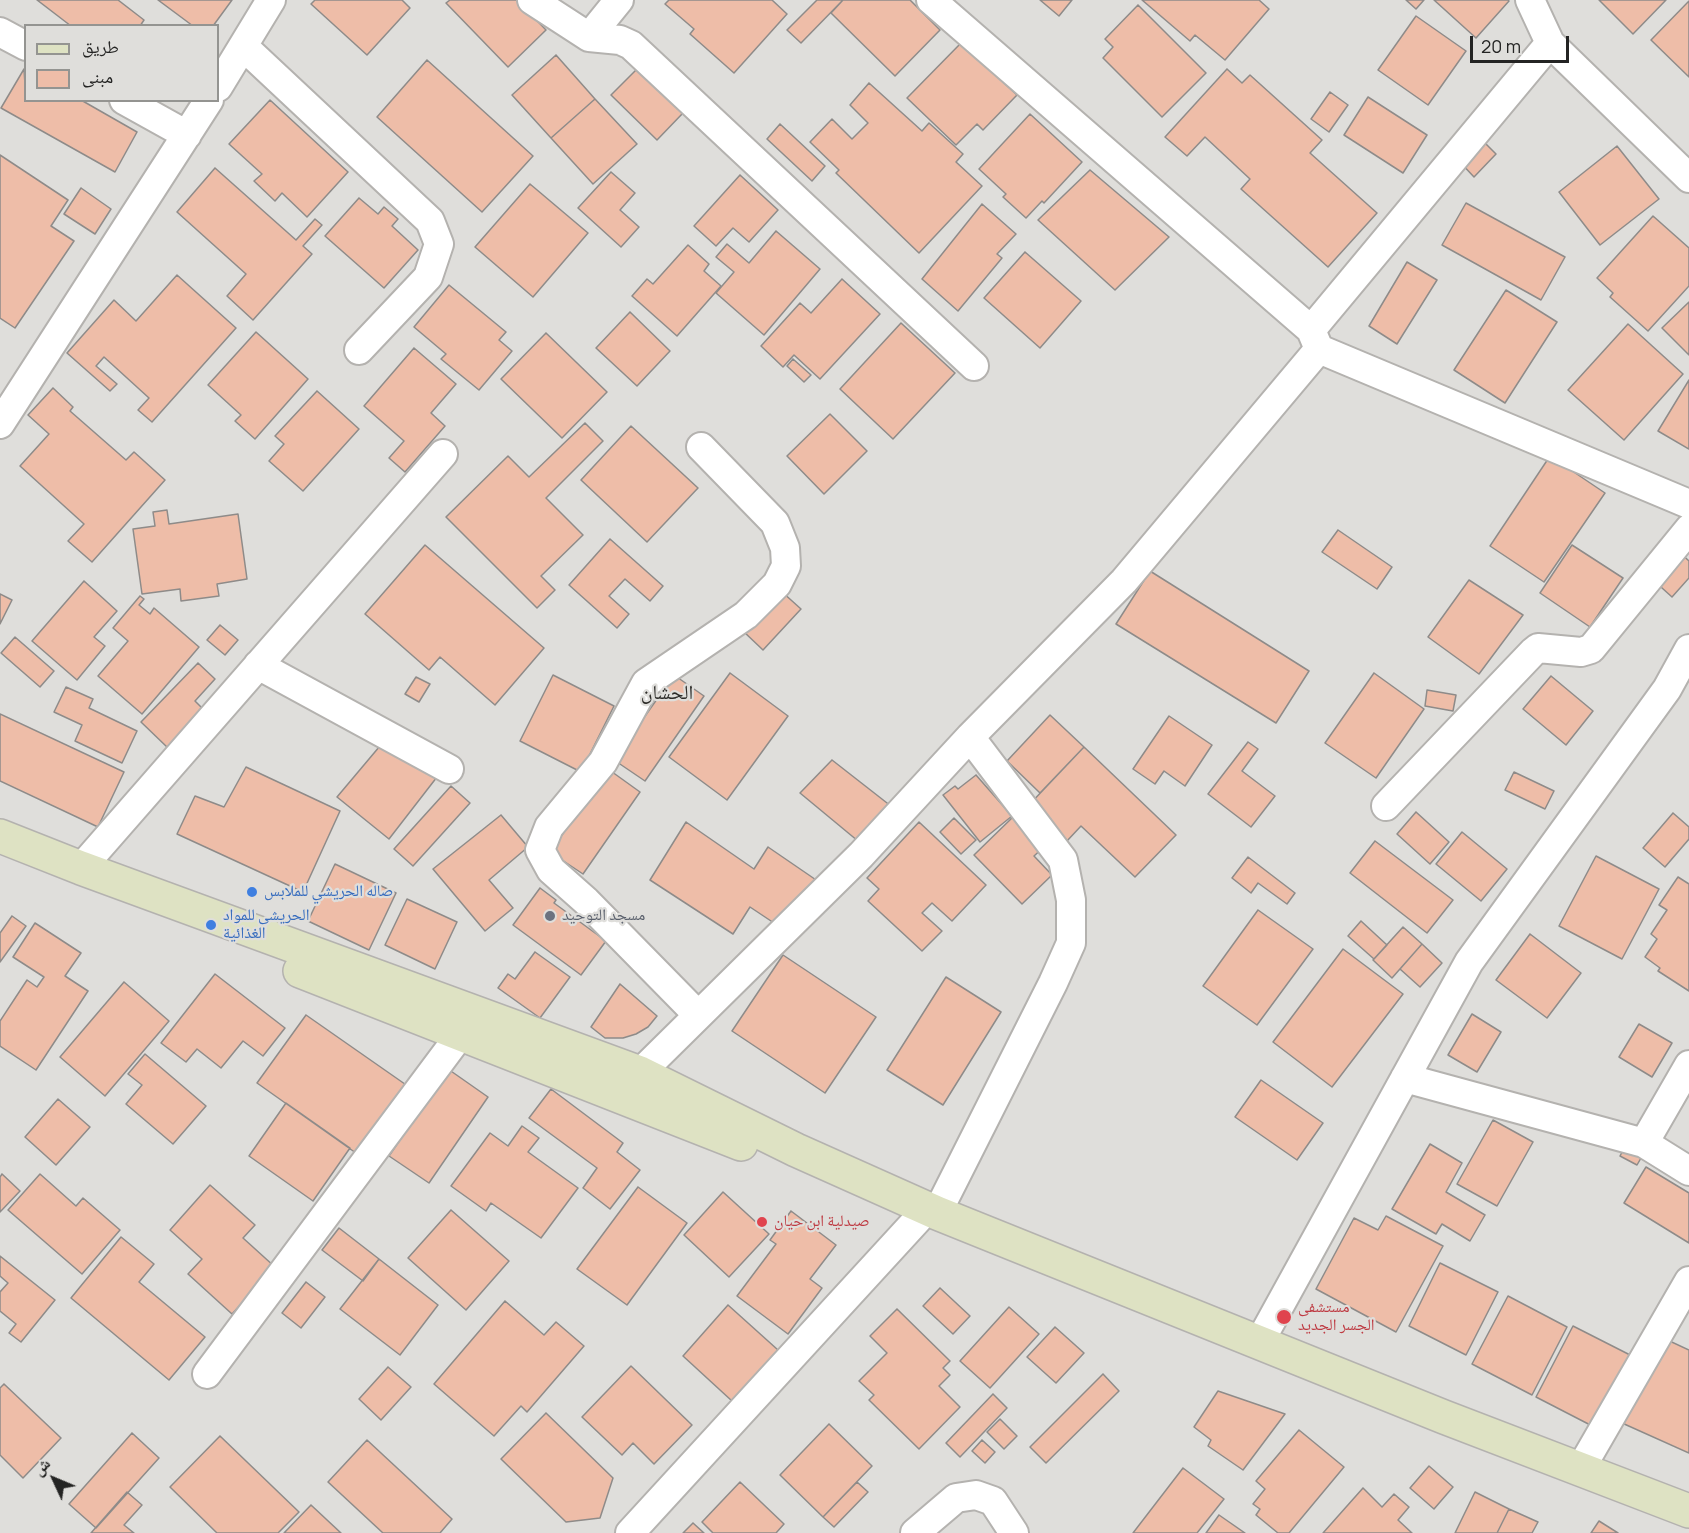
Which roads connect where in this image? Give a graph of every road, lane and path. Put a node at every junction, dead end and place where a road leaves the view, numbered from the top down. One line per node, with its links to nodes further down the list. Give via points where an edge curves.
1 (271, 0): 10 (street)
2 (532, 0): 7 (street)
3 (620, 0): 7 (street)
4 (931, 0): 16 (street)
5 (1530, 0): 8 (street)
6 (0, 32): 9 (street)
7 (590, 38): 18 (street, via 620,40 631,45)
8 (1550, 42): 15 (street); 16 (street)
9 (24, 45)
10 (243, 46): 11 (street); 17 (street, via 430,221 439,244 428,277)
11 (219, 85)
12 (128, 102): 14 (street)
13 (208, 102): 14 (street)
14 (187, 135): 19 (street)
15 (1689, 178)
16 (1315, 340): 22 (street); 26 (street, via 1124,581)
17 (359, 350)
18 (974, 366)
19 (0, 424)
20 (701, 447): 32 (street, via 775,523 785,548 786,566 777,585 746,615 646,684 603,762 549,827 540,850 550,870 586,901)
21 (443, 454): 25 (street)
22 (1689, 504)
23 (1689, 530): 28 (street, via 1591,649 1538,648)
24 (1689, 650): 36 (street, via 1667,689 1469,962)
25 (258, 665): 27 (street); 31 (street)
26 (970, 737): 32 (street, via 861,855); 39 (street, via 1063,860 1071,900 1071,943)
27 (449, 769)
28 (1386, 806)
29 (0, 836): 31 (main road)
30 (0, 852): 33 (main road)
31 (81, 868): 35 (main road)
32 (697, 1014): 35 (street)
33 (460, 1035): 39 (main road); 42 (street)
34 (1689, 1065): 37 (street)
35 (640, 1073): 39 (main road)
36 (1405, 1078): 37 (street); 41 (street)
37 (1644, 1143): 38 (street)
38 (1689, 1171)
39 (927, 1216): 41 (main road); 43 (main road); 47 (street)
40 (1689, 1281): 44 (street)
41 (1259, 1343): 43 (main road)
42 (207, 1374)
43 (1443, 1421): 44 (main road); 46 (main road)
44 (1581, 1468): 45 (main road)
45 (1689, 1511)
46 (1689, 1522)
47 (630, 1533)
48 (915, 1533): 49 (street, via 956,1498 976,1496 993,1501)
49 (1014, 1533)

